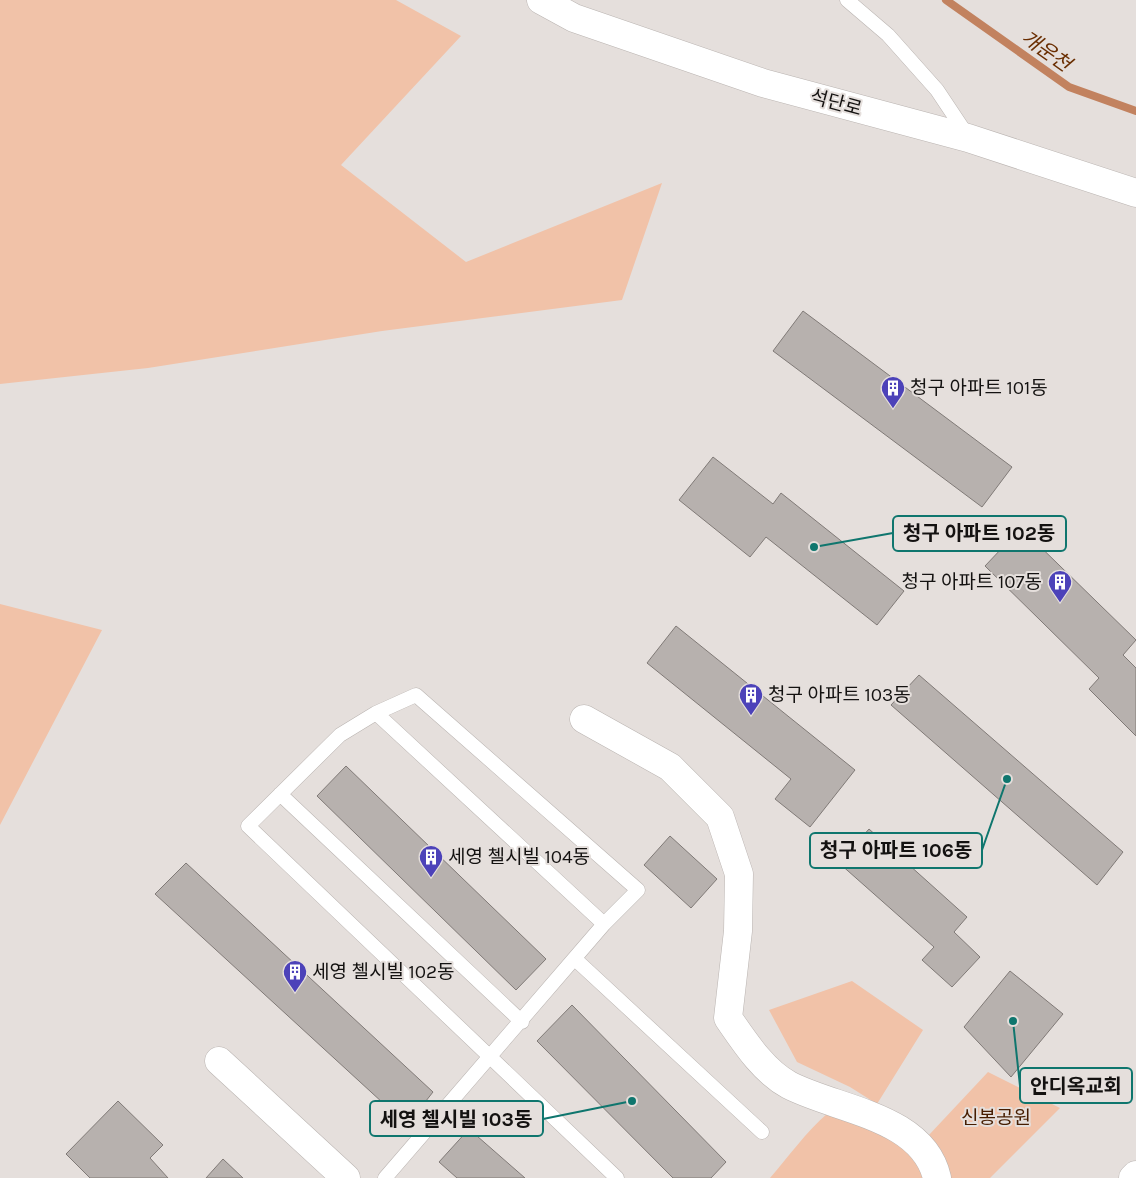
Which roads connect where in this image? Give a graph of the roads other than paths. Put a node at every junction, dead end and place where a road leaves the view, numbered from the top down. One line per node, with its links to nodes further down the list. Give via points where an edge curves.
1 (541, 0): 3 (street, 석단로, via 574,18 763,83)
2 (847, 0): 3 (lane, via 888,35 937,90)
3 (968, 138): 4 (street, 석단로)
4 (1136, 193)
5 (376, 713): 7 (lane, via 340,735); 8 (lane); 8 (lane, via 416,695 638,890)
6 (584, 719): 17 (street, via 670,768 720,817 739,874 738,931 728,1018 753,1054 788,1084 904,1130 923,1147)
7 (280, 794): 10 (lane); 11 (lane, via 248,826)
8 (604, 924): 9 (lane)
9 (575, 959): 10 (lane); 13 (lane)
10 (522, 1022): 11 (lane)
11 (491, 1058): 15 (lane); 16 (lane)
12 (219, 1061): 14 (street)
13 (762, 1132)
14 (346, 1178)
15 (385, 1178)
16 (617, 1178)
17 (938, 1178)

